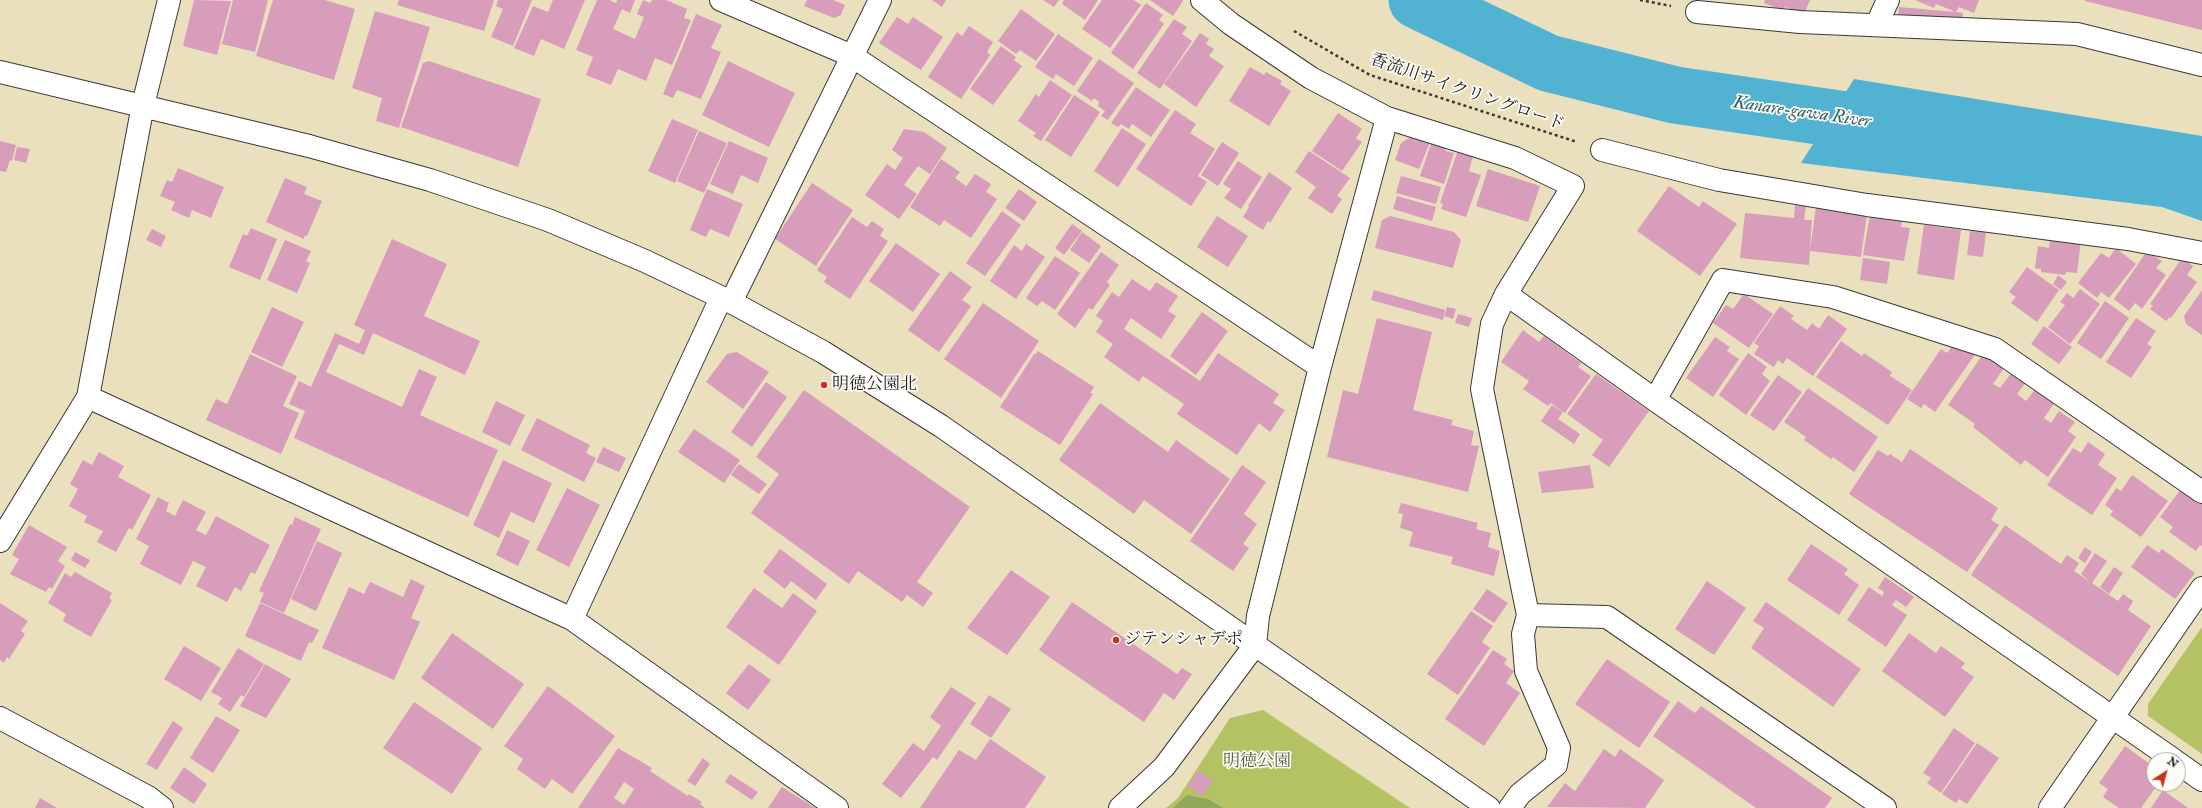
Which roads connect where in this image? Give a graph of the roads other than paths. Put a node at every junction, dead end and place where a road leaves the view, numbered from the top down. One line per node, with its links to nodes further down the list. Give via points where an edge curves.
1 (169, 0): 11 (street)
2 (721, 0): 8 (street)
3 (880, 0): 8 (street)
4 (1202, 0): 12 (street, via 1231,24 1311,78)
5 (1888, 0): 7 (street)
6 (1697, 12): 7 (street, via 1800,22)
7 (1876, 24): 9 (street, via 2077,34)
8 (852, 56): 16 (street); 17 (street)
9 (2202, 65)
10 (0, 72): 11 (street)
11 (143, 105): 16 (street, via 309,146 430,180 541,217 645,261); 18 (street)
12 (1387, 118): 15 (street, via 1515,158 1574,186); 17 (street)
13 (1602, 150): 14 (street, via 1719,180 1867,205 2128,239)
14 (2202, 253)
15 (1506, 294): 19 (street); 23 (street, via 1492,324 1482,389)
16 (726, 300): 24 (street); 25 (street, via 823,352 941,426)
17 (1320, 367): 25 (street, via 1258,616)
18 (88, 397): 21 (street); 24 (street)
19 (1655, 400): 20 (street, via 1723,280 1833,297 1995,349); 26 (street)
20 (2202, 492)
21 (0, 541)
22 (2202, 588): 26 (street)
23 (1528, 615): 35 (street, via 1523,634 1526,671 1559,748 1556,765 1520,794); 36 (street, via 1607,617)
24 (572, 619): 32 (street)
25 (1255, 645): 33 (street, via 1164,767); 34 (street)
26 (2112, 717): 28 (street); 37 (street)
27 (0, 718): 31 (street)
28 (2162, 752)
29 (2186, 769): 30 (street)
30 (2202, 780)
31 (150, 804)
32 (837, 808)
33 (1120, 808)
34 (1489, 808)
35 (1510, 808)
36 (1885, 808)
37 (2050, 808)

